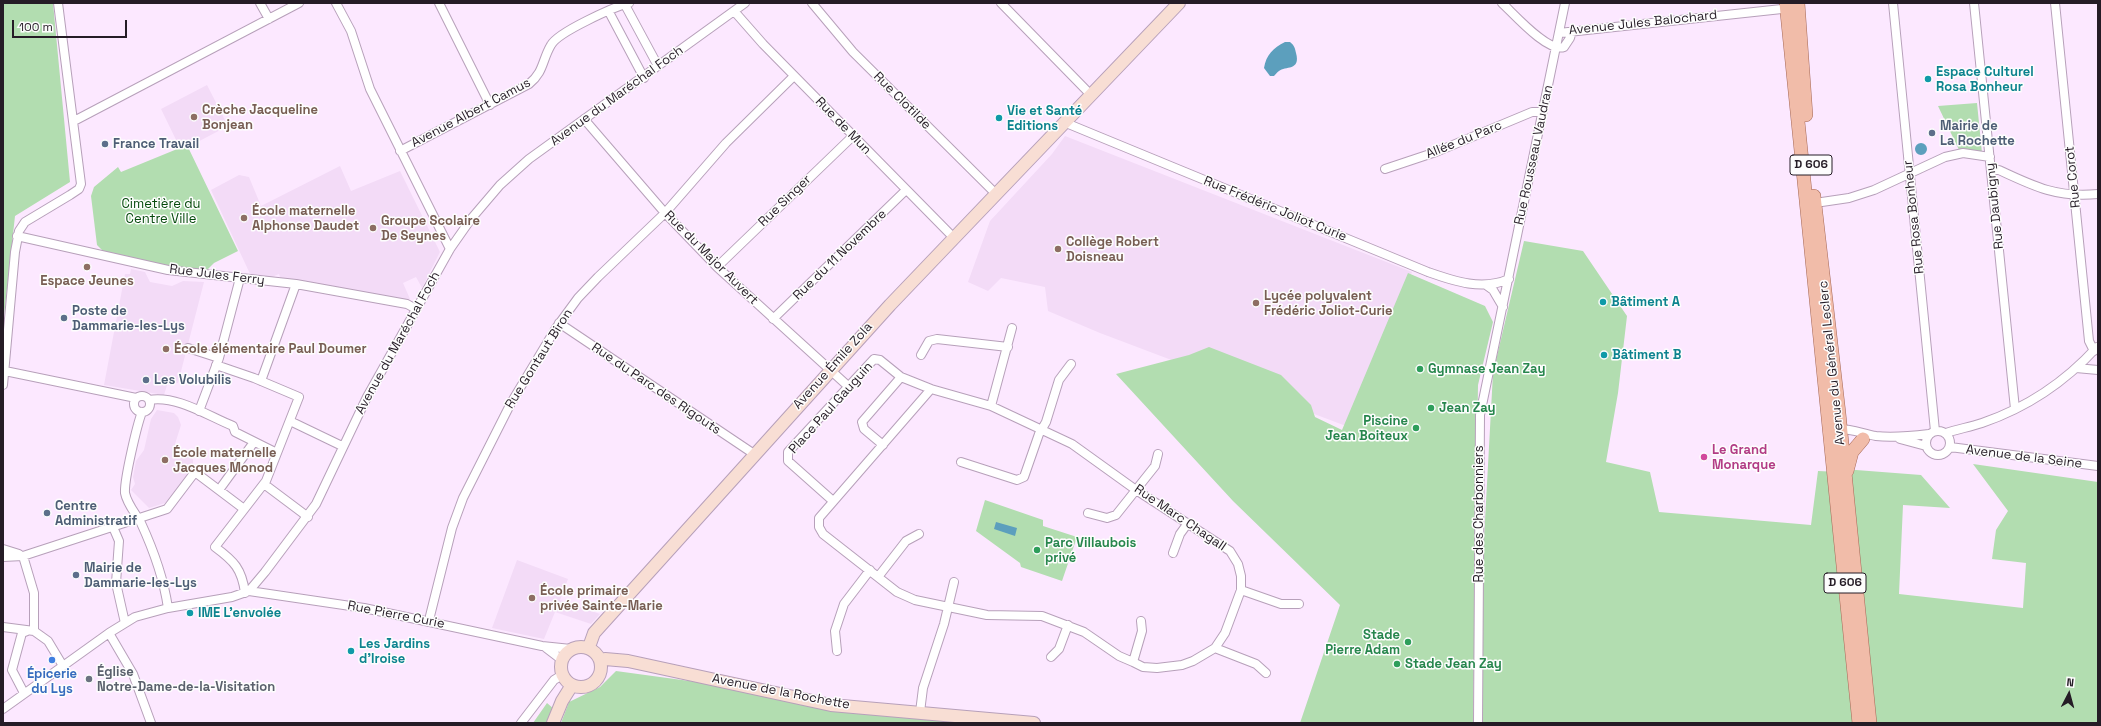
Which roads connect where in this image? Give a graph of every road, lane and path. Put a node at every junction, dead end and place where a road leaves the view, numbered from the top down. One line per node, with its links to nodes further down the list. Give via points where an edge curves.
1 (58, 3): 30 (street)
2 (260, 3): 19 (street)
3 (299, 3): 19 (street)
4 (336, 3): 33 (street, via 351,31 370,89)
5 (439, 3): 27 (street)
6 (626, 3): 18 (street, Avenue Albert Camus); 23 (street)
7 (745, 3): 17 (street, Avenue du Maréchal Foch)
8 (812, 3): 39 (street, Rue Clotilde, via 853,52)
9 (1001, 3): 26 (street)
10 (1178, 3): 26 (main road, Avenue Émile Zola)
11 (1502, 3): 22 (street, via 1542,40)
12 (1565, 3): 21 (street, Rue Rousseau Vaudran)
13 (1893, 3): 37 (street, Rue Rosa Bonheur)
14 (1974, 3): 34 (street, Rue Daubigny)
15 (2055, 3): 41 (street, Rue Corot)
16 (1792, 5): 20 (street, Avenue Jules Balochard); 42 (main road, Avenue du Général Leclerc / D 606); 82 (main road, Avenue du Général Leclerc / D 606)
17 (734, 11): 23 (street, Avenue du Maréchal Foch); 24 (street, Rue de Mun)
18 (609, 12): 25 (street); 27 (street, Avenue Albert Camus, via 560,35 551,44 537,78)
19 (269, 19): 30 (street)
20 (1572, 31): 21 (street, Avenue Jules Balochard); 22 (street, via 1564,47)
21 (1559, 32): 22 (street, Rue Rousseau Vaudran)
22 (1556, 48): 28 (street, Rue Rousseau Vaudran)
23 (658, 66): 25 (street, Avenue du Maréchal Foch)
24 (794, 76): 32 (street, Rue de Mun); 43 (street, Rue Gontaut Biron, via 726,143)
25 (644, 78): 29 (street, Avenue du Maréchal Foch)
26 (1091, 96): 31 (main road, Avenue Émile Zola)
27 (490, 105): 33 (street, Avenue Albert Camus)
28 (1542, 112): 35 (street, Allée du Parc, via 1532,112 1436,152); 49 (street, Rue Rousseau Vaudran)
29 (584, 119): 43 (street, Rue du Major Auvert); 46 (street, Avenue du Maréchal Foch, via 529,159 500,185)
30 (74, 121): 44 (street, via 81,184 70,195 25,222)
31 (1066, 123): 39 (main road, Avenue Émile Zola); 51 (street, Rue Frédéric Joliot Curie, via 1428,272 1462,283)
32 (853, 136): 38 (street, Rue de Mun); 47 (street, Rue Singer)
33 (400, 151): 46 (street)
34 (1990, 157): 36 (street, Rue Daubigny); 37 (street, via 1963,153 1945,157)
35 (1385, 169)
36 (1991, 170): 41 (street, via 1999,170 2047,191); 76 (street, Rue Daubigny)
37 (1910, 173): 42 (street, via 1874,190 1849,198); 81 (street, Rue Rosa Bonheur)
38 (906, 190): 45 (street, Rue de Mun); 54 (street, Rue du 11 Novembre)
39 (996, 194): 45 (main road, Avenue Émile Zola)
40 (2098, 194): 41 (street)
41 (2075, 196): 59 (street, Rue Corot, via 2089,341)
42 (1815, 203): 82 (main road, Avenue du Général Leclerc / D 606)
43 (665, 213): 47 (street, Rue du Major Auvert); 55 (street, Rue Gontaut Biron, via 598,277)
44 (17, 236): 48 (street, Rue Jules Ferry, via 168,270); 67 (street)
45 (954, 238): 65 (main road, Avenue Émile Zola)
46 (450, 249): 53 (street, Avenue du Maréchal Foch)
47 (717, 267): 54 (street, Rue du Major Auvert)
48 (240, 278): 50 (street, Rue Jules Ferry); 62 (street)
49 (1509, 279): 51 (street, Rue Frédéric Joliot Curie, via 1499,284); 52 (street, Rue Rousseau Vaudran)
50 (296, 284): 53 (street, Rue Jules Ferry, via 401,302); 69 (street)
51 (1486, 285): 52 (street, via 1493,290)
52 (1503, 307): 147 (street, Rue des Charbonniers, via 1480,415)
53 (416, 309): 88 (street, Avenue du Maréchal Foch)
54 (773, 319): 65 (street, Rue du Major Auvert)
55 (559, 323): 92 (street, Rue du Parc des Rigouts); 120 (street, Rue Gontaut Biron, via 511,403 463,498 452,528)
56 (1012, 328): 57 (street)
57 (1008, 346): 60 (street, via 937,339 929,341); 75 (street)
58 (188, 348): 62 (street)
59 (2096, 349): 64 (street)
60 (921, 355)
61 (880, 360): 68 (street, Rue Marc Chagall); 71 (street, Place Paul Gauguin, via 874,359)
62 (218, 362): 69 (street); 77 (street)
63 (1071, 364): 80 (street, via 1059,380)
64 (2076, 368): 66 (street); 76 (street, via 2047,391)
65 (830, 370): 71 (street, Rue du Major Auvert); 92 (main road, Avenue Émile Zola)
66 (2098, 370)
67 (5, 371): 70 (street); 73 (street)
68 (901, 377): 72 (street, Rue Marc Chagall); 87 (street, via 862,422 864,429)
69 (261, 381): 79 (street, via 299,397)
70 (3, 385)
71 (849, 387): 100 (street, Place Paul Gauguin, via 788,452 788,461)
72 (931, 389): 75 (street, Rue Marc Chagall); 87 (street, Rue Marc Chagall)
73 (136, 398): 74 (street, via 143,396); 78 (street, via 135,408)
74 (149, 400): 77 (street, via 157,398 173,401); 78 (street, via 148,408)
75 (991, 406): 80 (street, Rue Marc Chagall)
76 (2015, 409): 83 (street, via 1981,423)
77 (199, 411): 86 (street, via 233,426 235,432)
78 (142, 412): 104 (street, via 128,468 125,493)
79 (290, 421): 88 (street); 91 (street)
80 (1042, 429): 94 (street, via 1021,480); 99 (street, Rue Marc Chagall, via 1072,444)
81 (1932, 432): 83 (street); 85 (street); 89 (street, via 1926,440)
82 (1834, 433): 84 (street); 84 (street, via 1846,429); 96 (main road, Avenue du Général Leclerc / D 606); 148 (main road, Avenue du Général Leclerc / D 606)
83 (1946, 433): 90 (street)
84 (1869, 437): 85 (street); 96 (main road, via 1849,459)
85 (1894, 437): 89 (street)
86 (254, 442): 91 (street); 98 (street)
87 (883, 445): 100 (street, Rue Marc Chagall)
88 (342, 446): 103 (street, Avenue du Maréchal Foch)
89 (1926, 446): 90 (street, via 1931,453 1938,455)
90 (1950, 447): 95 (street, Avenue de la Seine)
91 (278, 452): 97 (street)
92 (754, 454): 128 (main road, Avenue Émile Zola, via 594,633)
93 (1158, 454): 99 (street, via 1155,466)
94 (960, 462)
95 (2098, 466)
96 (1844, 481): 149 (main road, Avenue du Général Leclerc / D 606)
97 (264, 484): 101 (street); 103 (street)
98 (219, 490): 101 (street); 104 (street, via 195,472 167,509)
99 (1136, 490): 102 (street, via 1111,517); 105 (street, Rue Marc Chagall)
100 (833, 501): 112 (street, Rue Marc Chagall, via 819,518 820,531)
101 (244, 509): 116 (street, via 216,547 233,560)
102 (1088, 513)
103 (308, 517): 116 (street, Avenue du Maréchal Foch)
104 (138, 518): 106 (street); 119 (street, via 164,588)
105 (1188, 523): 109 (street, via 1180,534); 115 (street, Rue Marc Chagall, via 1230,551 1238,564)
106 (113, 527): 111 (street); 122 (street, via 119,541 116,583)
107 (919, 534): 113 (street, via 906,541)
108 (3, 549): 111 (street)
109 (1173, 553)
110 (3, 556): 111 (street)
111 (23, 556): 125 (street, via 32,587 35,611)
112 (870, 570): 113 (street, Rue Marc Chagall); 131 (street, via 844,604 835,631)
113 (878, 577): 118 (street, Rue Marc Chagall, via 897,592 915,600)
114 (954, 582): 118 (street)
115 (1241, 590): 117 (street, via 1281,604); 129 (street, Rue Marc Chagall, via 1231,620)
116 (247, 592): 119 (street); 120 (street, Rue Pierre Curie)
117 (1299, 604)
118 (948, 607): 123 (street, Rue Marc Chagall, via 988,615 1042,616); 142 (street, via 923,688)
119 (168, 608): 122 (street, via 148,612)
120 (429, 620): 127 (street, Rue Pierre Curie)
121 (1141, 621): 135 (street, via 1142,631)
122 (125, 623): 126 (street)
123 (1068, 624): 132 (street, via 1059,649); 135 (street, Rue Marc Chagall)
124 (3, 627): 125 (street)
125 (30, 631): 136 (street, via 48,641); 140 (street, via 22,633 12,670)
126 (109, 633): 136 (street); 143 (street, via 133,674)
127 (542, 646): 130 (street, Rue Pierre Curie); 133 (street, Rue Pierre Curie)
128 (589, 647): 130 (main road); 134 (main road)
129 (1215, 648): 135 (street, Rue Marc Chagall, via 1193,661 1171,668 1143,666); 137 (street, via 1256,664)
130 (571, 649): 133 (main road)
131 (837, 651)
132 (1051, 657)
133 (562, 660): 138 (main road)
134 (601, 661): 139 (main road, via 602,670 594,682 581,687); 142 (main road, Avenue de la Rochette, via 628,661 831,705)
135 (1133, 662)
136 (63, 666): 140 (street)
137 (1266, 673)
138 (562, 675): 139 (main road); 144 (street, via 554,680)
139 (572, 685): 145 (main road)
140 (24, 693): 141 (street)
141 (3, 709)
142 (920, 712): 146 (main road, Avenue de la Rochette)
143 (151, 723)
144 (521, 723)
145 (553, 723)
146 (1034, 723)
147 (1478, 723)
148 (1859, 723)
149 (1870, 723)

